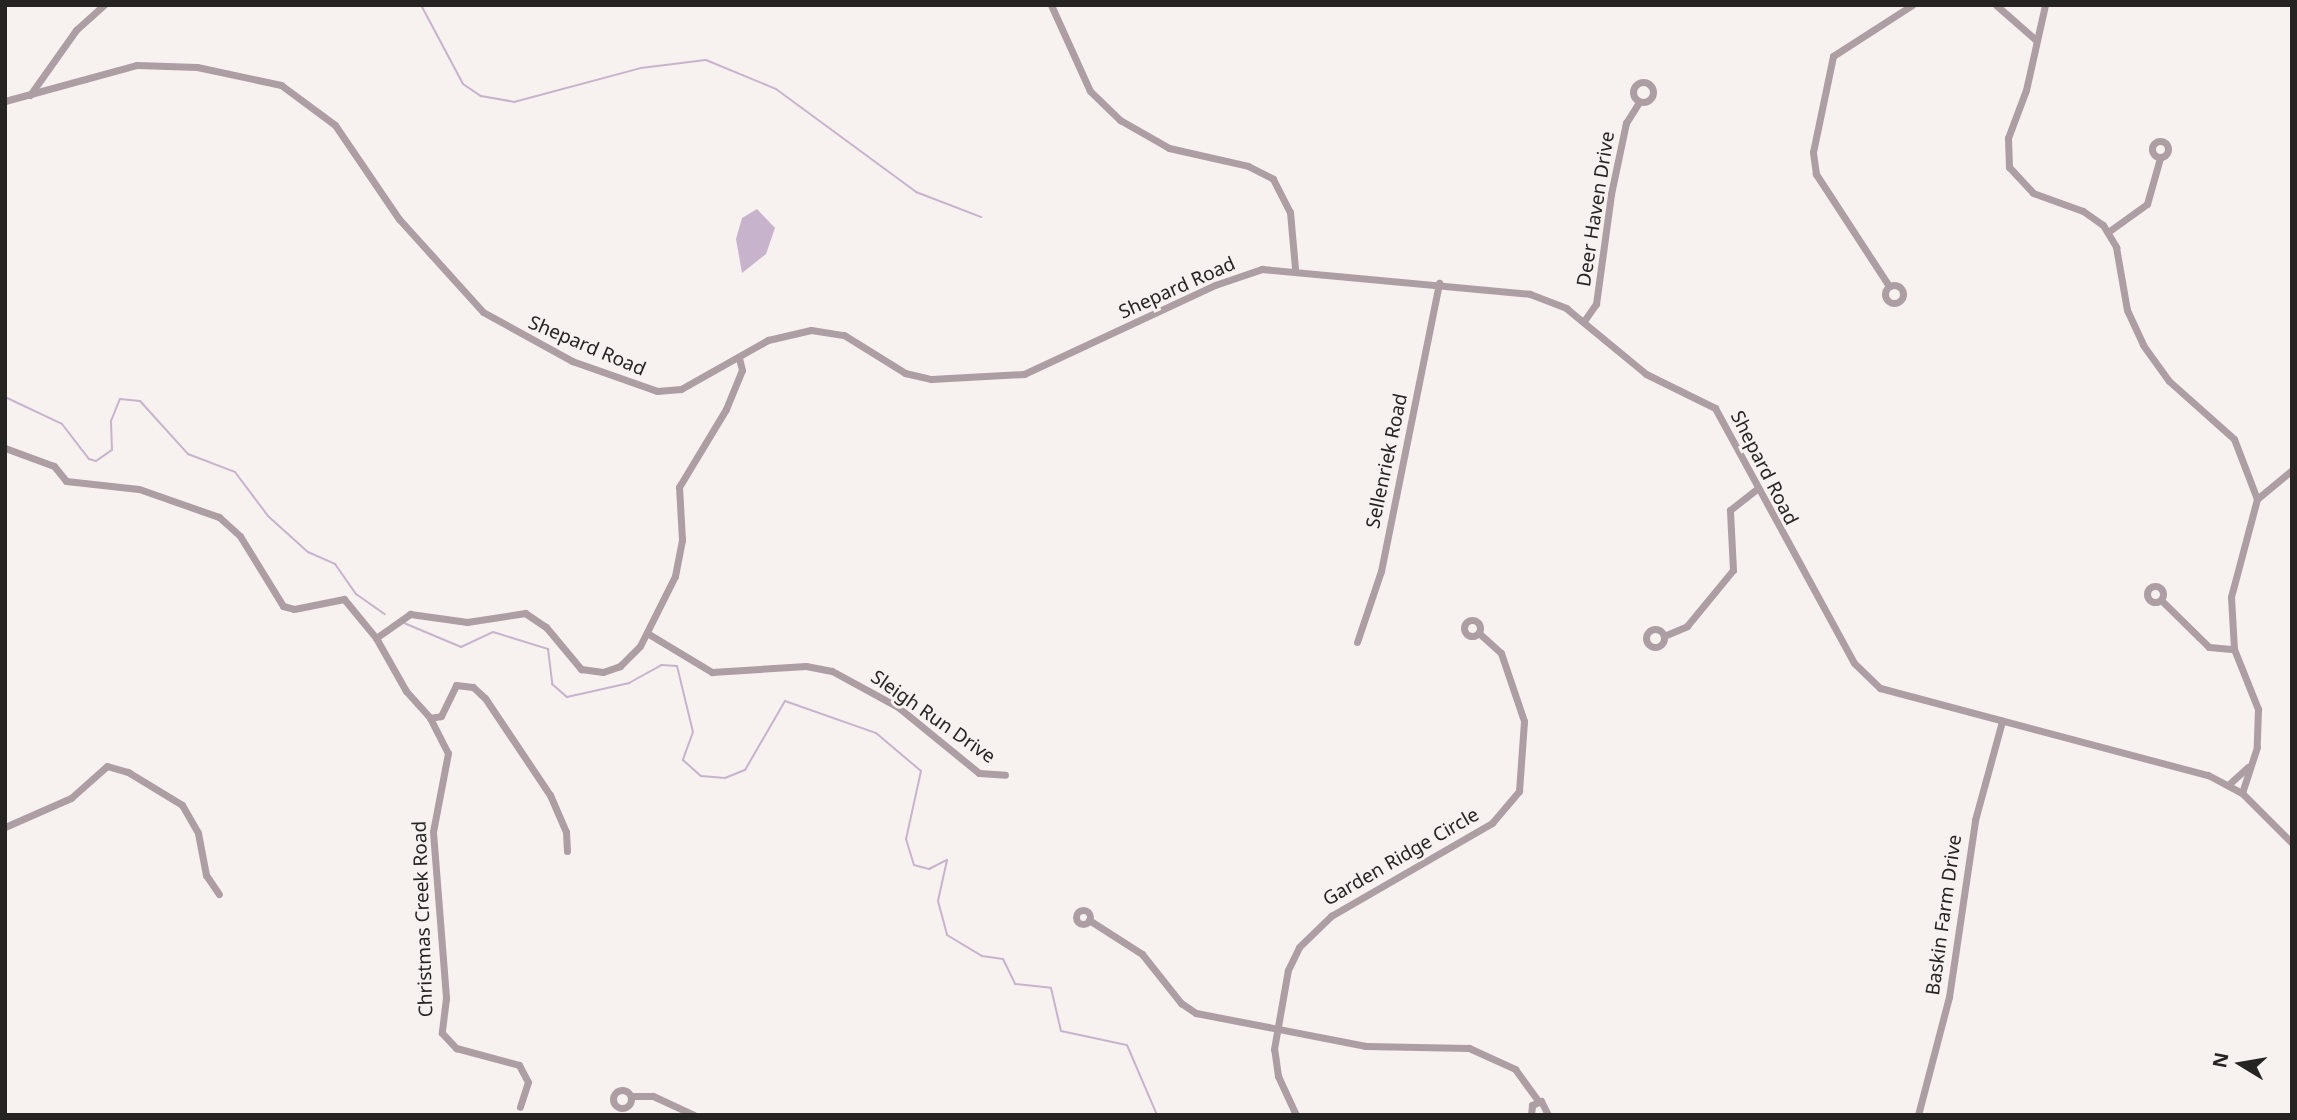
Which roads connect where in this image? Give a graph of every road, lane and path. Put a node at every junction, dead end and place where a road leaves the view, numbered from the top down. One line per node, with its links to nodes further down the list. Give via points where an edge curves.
1 (104, 5): 7 (street, via 76,30)
2 (1051, 5): 12 (street, via 1090,91 1121,120 1170,148 1248,166 1273,179 1290,212)
3 (1912, 5): 14 (street, via 1833,56 1813,152 1816,174)
4 (1996, 5): 6 (street)
5 (2045, 5): 6 (street)
6 (2036, 40): 11 (street, via 2008,138 2009,167 2033,193 2083,211)
7 (30, 95): 8 (street, Shepard Road); 16 (street, Shepard Road, via 137,65 197,67 281,85 335,125 399,219 494,320 572,361 657,391 681,389)
8 (5, 101)
9 (1639, 102): 15 (street, Deer Haven Drive, via 1626,123 1618,159 1596,304)
10 (2160, 158): 11 (street, via 2147,204)
11 (2108, 232): 20 (street, via 2120,259 2127,310 2143,345 2169,381 2234,439)
12 (1295, 268): 13 (street, Shepard Road); 16 (street, Shepard Road, via 1261,270 1227,280 1058,361 1005,377 952,381 905,373 828,330 779,336)
13 (1439, 283): 15 (street, Shepard Road, via 1530,294); 26 (street, Sellenriek Road, via 1381,571)
14 (1889, 286)
15 (1584, 321): 19 (street, Shepard Road, via 1629,363 1715,408)
16 (738, 358): 22 (street, via 742,370 726,410 679,487 680,558)
17 (5, 448): 25 (street, Christmas Creek Road, via 54,466 66,481 139,489 219,517 246,545 283,606 344,598)
18 (2292, 470): 20 (street)
19 (1757, 489): 24 (street, via 1730,510 1733,570 1687,626); 29 (street, Shepard Road, via 1866,677 1904,698)
20 (2256, 499): 27 (street, via 2231,597)
21 (2161, 600): 27 (street, via 2209,648)
22 (647, 633): 25 (street, via 631,656 603,672 581,668 547,627 525,612 467,622 410,614); 31 (street, Sleigh Run Drive, via 712,672 806,666 832,671 898,708 979,773)
23 (1479, 633): 39 (street, Garden Ridge Circle, via 1501,653 1524,721 1524,774 1517,798 1492,823 1316,927 1293,957)
24 (1664, 636)
25 (376, 638): 28 (street, Christmas Creek Road, via 407,691)
26 (1356, 642)
27 (2234, 649): 30 (street, via 2258,709 2257,747)
28 (430, 718): 36 (street, via 441,716 456,685 472,687 485,698 550,795 566,832); 42 (street, Christmas Creek Road, via 447,753 433,832 446,998 442,1033 456,1048 519,1065 528,1082)
29 (2002, 721): 32 (street, Shepard Road, via 2167,762); 47 (street, Baskin Farm Drive, via 1975,820 1949,997)
30 (2249, 767): 32 (street); 33 (street)
31 (1005, 775)
32 (2228, 785): 33 (street, Shepard Road)
33 (2242, 793): 35 (street, Shepard Road)
34 (5, 827): 37 (street, via 71,798 107,766 118,769 143,778 182,805 198,833 206,875)
35 (2292, 843)
36 (567, 851)
37 (219, 894)
38 (1089, 920): 39 (street, via 1142,954 1191,1010)
39 (1276, 1029): 41 (street, via 1366,1046 1480,1051 1515,1069); 44 (street, Garden Ridge Circle, via 1278,1076)
40 (631, 1096): 43 (street, via 653,1096)
41 (1538, 1101): 45 (street); 46 (street, via 1546,1104)
42 (520, 1107)
43 (694, 1115)
44 (1296, 1115)
45 (1531, 1115)
46 (1548, 1115)
47 (1918, 1115)

